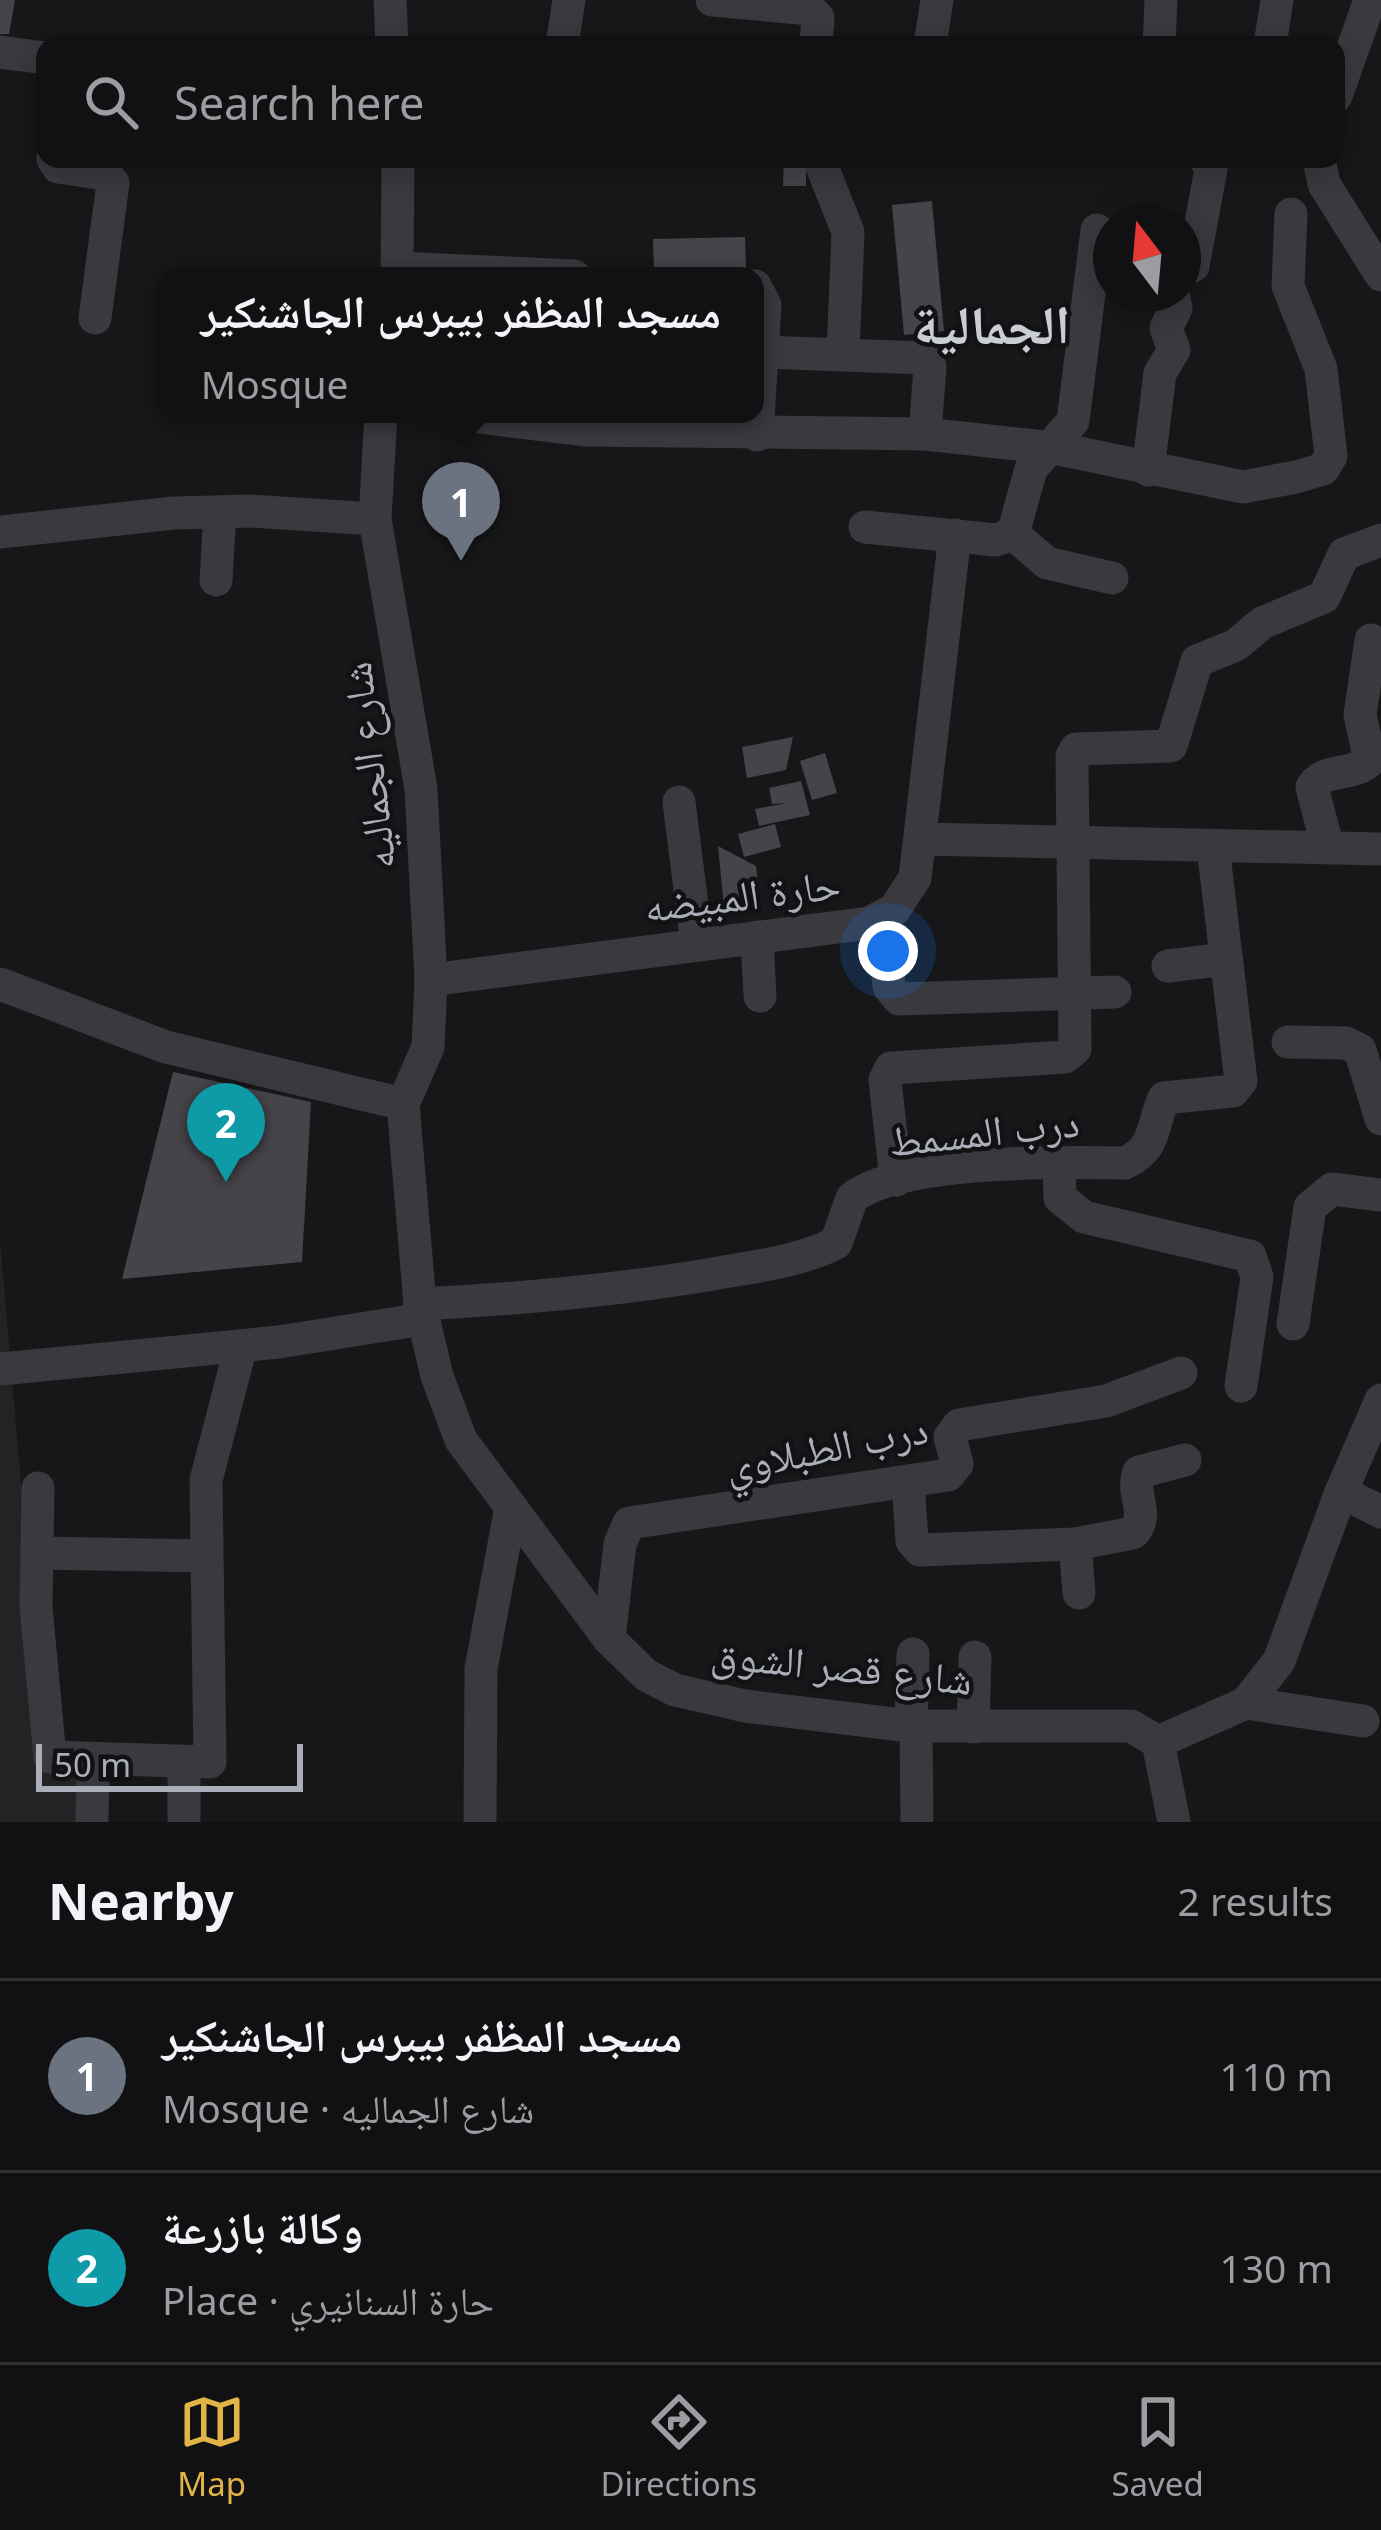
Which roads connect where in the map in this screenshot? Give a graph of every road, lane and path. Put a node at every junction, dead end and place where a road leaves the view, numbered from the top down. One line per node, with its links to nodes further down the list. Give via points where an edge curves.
1 (390, 0): 9 (street)
2 (569, 0): 10 (street)
3 (715, 0): 8 (street)
4 (937, 0): 12 (street)
5 (1161, 0): 13 (street)
6 (1277, 0): 14 (street)
7 (1370, 0): 17 (street)
8 (782, 3): 11 (street, via 817,14)
9 (392, 36)
10 (563, 36)
11 (816, 36)
12 (931, 36)
13 (1159, 36)
14 (1271, 36)
15 (0, 52): 16 (street)
16 (36, 57)
17 (1345, 71)
18 (65, 168): 30 (street, via 105,174 113,183)
19 (398, 168): 27 (street)
20 (823, 168): 32 (street, via 848,232)
21 (1209, 168): 24 (street)
22 (1321, 168): 25 (street, via 1324,184)
23 (1291, 214): 39 (street, via 1288,286 1321,369 1331,456 1323,469 1260,486)
24 (1201, 225)
25 (1369, 232): 28 (street)
26 (1093, 265): 38 (street, via 1077,406)
27 (398, 267)
28 (1381, 275)
29 (1174, 312): 39 (street, via 1166,328 1174,350 1160,373)
30 (94, 318)
31 (764, 352): 32 (street)
32 (843, 354): 36 (street, via 928,360)
33 (380, 423): 41 (street, شارع الجماليه)
34 (675, 423): 37 (street)
35 (758, 423): 37 (street)
36 (925, 434): 37 (street); 38 (street)
37 (757, 435)
38 (1054, 448): 39 (street); 44 (street, via 1024,484)
39 (1148, 470)
40 (220, 512): 41 (street); 43 (street); 48 (street)
41 (375, 520): 62 (street, شارع الجماليه, via 422,789)
42 (865, 527): 45 (street)
43 (0, 532)
44 (1013, 534): 45 (street); 47 (street, via 1047,563)
45 (955, 536): 52 (street, حارة المبيضه)
46 (1381, 540): 53 (street, via 1344,554 1324,597 1197,661 1171,746 1076,749)
47 (1112, 578)
48 (216, 580)
49 (1371, 640): 50 (street, via 1360,715)
50 (1375, 747): 55 (street, via 1362,768 1313,783)
51 (679, 802): 59 (street)
52 (921, 839): 53 (street); 57 (street, حارة المبيضه, via 910,890)
53 (1071, 843): 54 (street); 65 (street)
54 (1213, 847): 55 (street); 60 (street, درب المسمط)
55 (1328, 848): 56 (street)
56 (1381, 849)
57 (884, 918): 58 (street, حارة المبيضه); 65 (street, via 890,987 899,999)
58 (757, 937): 59 (street, حارة المبيضه); 66 (street)
59 (697, 945): 62 (street, حارة المبيضه)
60 (1226, 959): 61 (street); 70 (street, درب المسمط, via 1240,1087 1170,1094 1154,1139 1125,1163)
61 (1168, 966)
62 (431, 980): 68 (street, شارع الجماليه, via 428,1047)
63 (0, 984): 68 (street, via 166,1047)
64 (1115, 992): 65 (street)
65 (1074, 994): 71 (street, via 1075,1049 1065,1057 898,1064 886,1080)
66 (760, 996)
67 (1288, 1042): 69 (street, via 1360,1050)
68 (403, 1104): 73 (street, شارع قصر الشوق)
69 (1381, 1119)
70 (1059, 1162): 71 (street, درب المسمط); 78 (street, via 1060,1198 1084,1217 1250,1256 1258,1277)
71 (896, 1180): 73 (street, درب المسمط, via 851,1198 836,1243 818,1252 601,1291)
72 (1381, 1196): 74 (street, via 1332,1189 1310,1208)
73 (422, 1312): 75 (street, درب المسمط); 84 (street, شارع قصر الشوق, via 461,1440)
74 (1293, 1324)
75 (241, 1346): 76 (street, درب المسمط); 88 (street, via 206,1480)
76 (0, 1369)
77 (1181, 1373): 81 (street, درب الطبلاوي, via 1106,1401 965,1422 950,1437 953,1472)
78 (1241, 1387)
79 (1381, 1400): 83 (street)
80 (1185, 1460): 86 (street, via 1139,1472 1142,1516 1133,1533)
81 (908, 1481): 86 (street, via 912,1541 920,1550); 90 (street, درب الطبلاوي, via 629,1523)
82 (38, 1488): 87 (street)
83 (1341, 1492): 85 (street); 93 (street, via 1279,1661)
84 (510, 1512): 90 (street, شارع قصر الشوق); 102 (street, via 481,1669)
85 (1381, 1512)
86 (1075, 1544): 89 (street)
87 (38, 1552): 88 (street); 98 (street, via 49,1753)
88 (206, 1556): 99 (street, via 211,1757)
89 (1079, 1593)
90 (609, 1639): 95 (street, شارع قصر الشوق, via 646,1676 675,1690)
91 (913, 1654): 95 (street)
92 (975, 1657): 96 (street)
93 (1246, 1703): 94 (street); 97 (street)
94 (1364, 1721)
95 (913, 1726): 96 (street, شارع قصر الشوق); 103 (street)
96 (973, 1727): 97 (street, شارع قصر الشوق, via 1131,1726)
97 (1158, 1742): 104 (street)
98 (93, 1760): 99 (street); 100 (street)
99 (184, 1762): 101 (street)
100 (92, 1822)
101 (184, 1822)
102 (480, 1822)
103 (917, 1822)
104 (1174, 1822)

